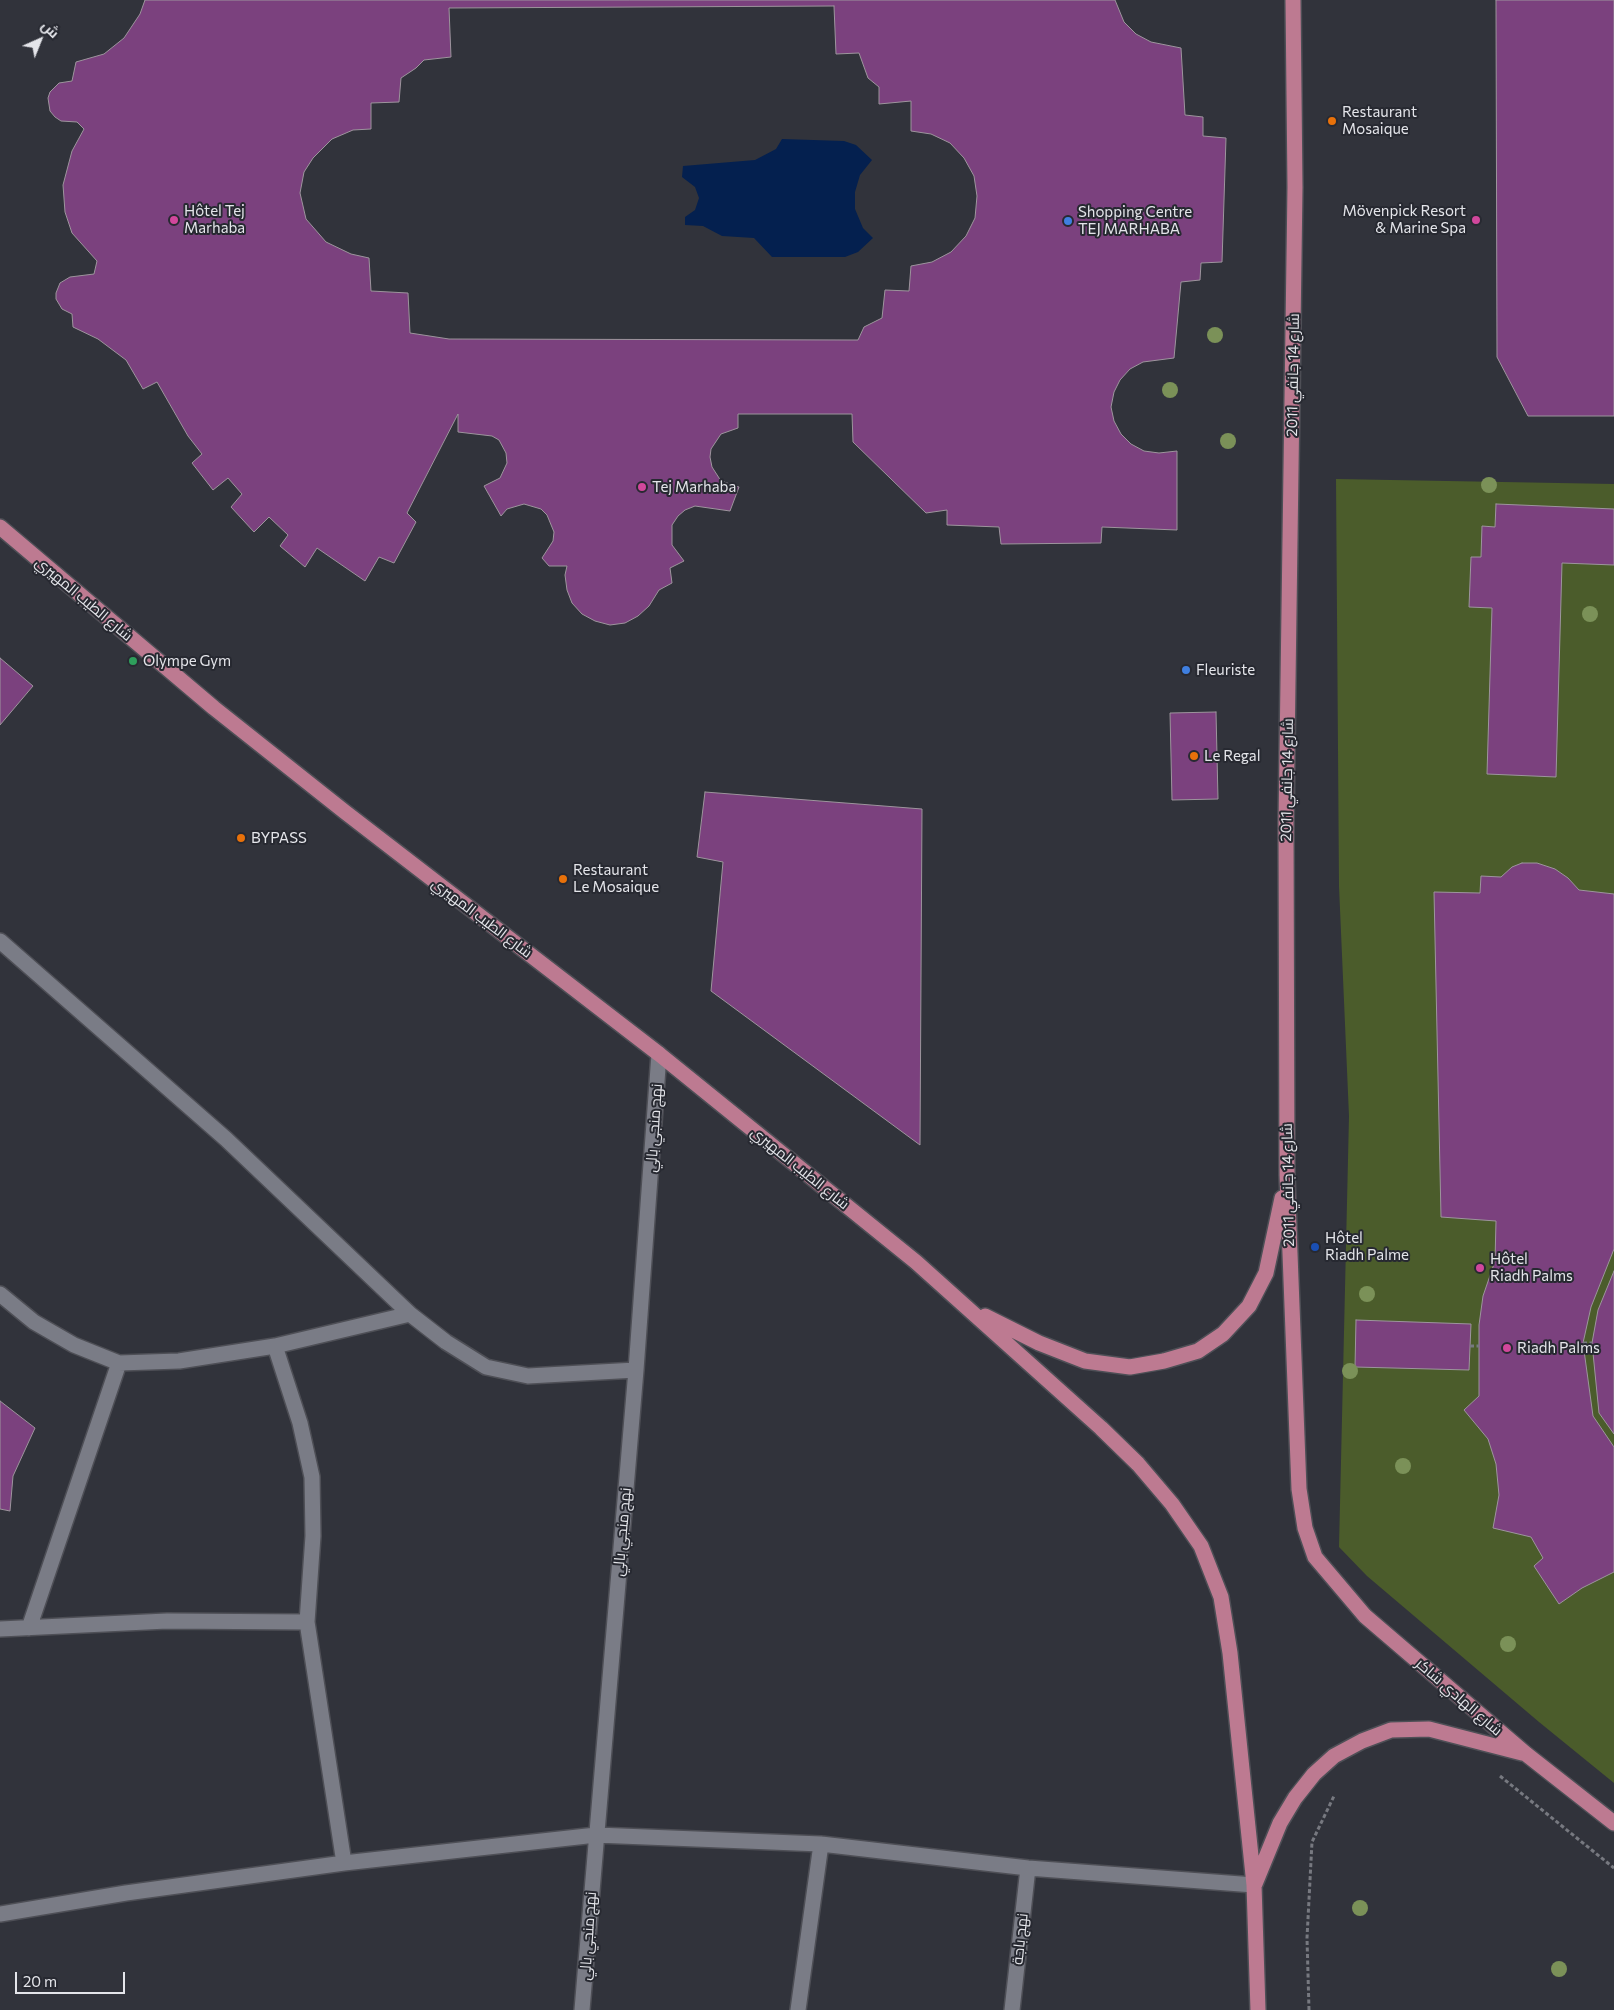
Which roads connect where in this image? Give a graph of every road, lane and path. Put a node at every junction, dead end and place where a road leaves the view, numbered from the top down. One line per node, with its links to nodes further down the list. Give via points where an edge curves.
1 (1292, 0): 5 (main road, شارع 14 جانفي 2011, via 1295,197 1286,822)
2 (0, 527): 4 (main road, شارع الطيب المهيري, via 229,720 344,812)
3 (0, 941): 8 (street, via 226,1139)
4 (659, 1054): 7 (main road, شارع الطيب المهيري); 15 (street, نهج منجي بالي)
5 (1287, 1176): 7 (main road, via 1266,1273 1248,1306 1223,1334 1198,1350 1130,1367 1085,1361 1039,1343); 16 (main road, شارع 14 جانفي 2011, via 1300,1489 1305,1528)
6 (0, 1294): 14 (street, via 34,1322 74,1346)
7 (966, 1306): 29 (main road, via 1138,1464 1172,1504 1201,1546 1221,1597 1230,1653)
8 (410, 1314): 11 (street); 15 (street, via 486,1367 528,1376)
9 (1583, 1343): 10 (path)
10 (1592, 1343)
11 (275, 1346): 14 (street, via 179,1361); 17 (street, via 300,1423 312,1478 313,1536)
12 (1470, 1346): 13 (path)
13 (1478, 1346)
14 (118, 1363): 18 (street)
15 (636, 1370): 24 (street, نهج منجي بالي)
16 (1315, 1558): 20 (main road, شارع الهادي شاكر, via 1365,1616)
17 (307, 1622): 18 (street, via 167,1621); 26 (street)
18 (29, 1628): 19 (street)
19 (0, 1629)
20 (1526, 1754): 23 (main road, شارع الهادي شاكر); 29 (main road, via 1429,1729 1391,1730 1362,1741 1334,1756 1294,1798)
21 (1496, 1773): 28 (path)
22 (1336, 1790): 35 (path, via 1312,1842 1307,1938)
23 (1614, 1824)
24 (596, 1835): 25 (street); 26 (street); 31 (street, نهج منجي بالي)
25 (821, 1844): 27 (street); 32 (street)
26 (344, 1863): 30 (street, via 126,1892)
27 (1028, 1868): 29 (street); 33 (street, نهج باجة)
28 (1614, 1868)
29 (1254, 1885): 34 (main road)
30 (0, 1914)
31 (582, 2010)
32 (798, 2010)
33 (1012, 2010)
34 (1258, 2010)
35 (1309, 2010)

